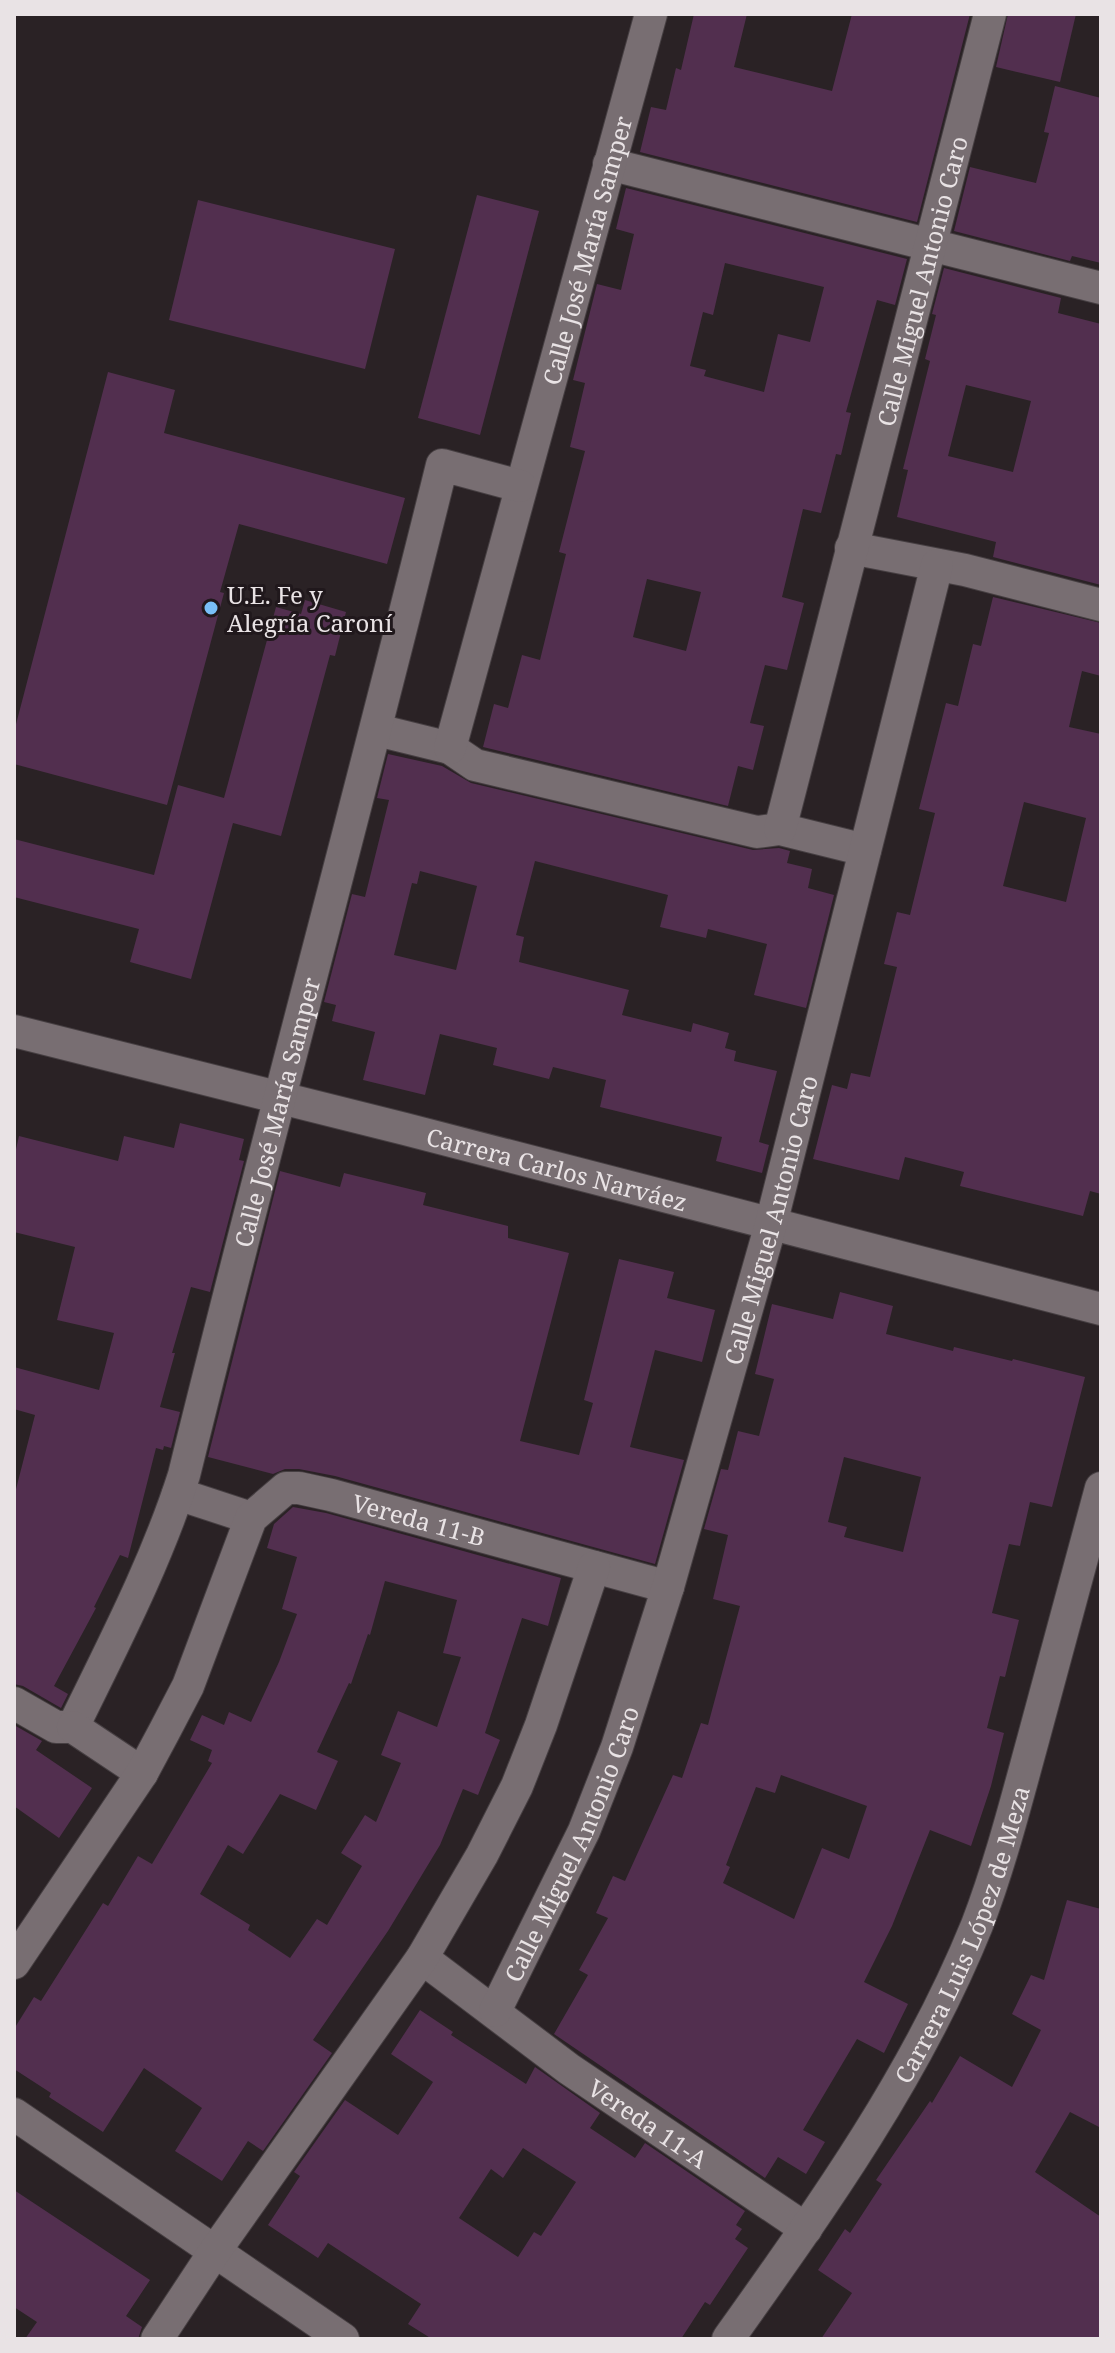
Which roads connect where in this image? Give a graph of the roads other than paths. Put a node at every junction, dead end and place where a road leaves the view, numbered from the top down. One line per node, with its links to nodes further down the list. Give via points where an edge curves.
1 (651, 14): 3 (street, Calle José María Samper)
2 (990, 14): 4 (street, Calle Miguel Antonio Caro)
3 (609, 164): 4 (street); 6 (street, Calle José María Samper)
4 (929, 245): 5 (street); 7 (street, Calle Miguel Antonio Caro)
5 (1101, 288)
6 (520, 486): 10 (street, Calle José María Samper, via 442,465); 11 (street, Calle José María Samper)
7 (851, 548): 8 (street); 12 (street, Calle Miguel Antonio Caro)
8 (937, 565): 9 (street); 13 (street, Calle Miguel Antonio Caro)
9 (1101, 605)
10 (377, 730): 11 (street); 15 (street, Calle José María Samper)
11 (450, 748): 12 (street, via 475,765 757,832)
12 (780, 829): 13 (street)
13 (865, 850): 16 (street, Calle Miguel Antonio Caro)
14 (14, 1031): 15 (street, Carrera Carlos Narváez)
15 (279, 1097): 16 (street, Carrera Carlos Narváez); 19 (street, Calle José María Samper)
16 (771, 1224): 17 (street, Carrera Carlos Narváez); 22 (street, Calle Miguel Antonio Caro)
17 (1101, 1309)
18 (1101, 1488): 30 (street, Carrera Luis López de Meza, via 1004,1846 977,1923 916,2055)
19 (178, 1494): 20 (street); 24 (street, Calle José María Samper, via 148,1571)
20 (251, 1518): 21 (street, Vereda 11-B, via 286,1488 299,1488); 25 (street, via 188,1686)
21 (594, 1567): 22 (street); 26 (street, via 517,1786)
22 (668, 1587): 28 (street, Calle Miguel Antonio Caro, via 584,1831)
23 (14, 1703): 24 (street, via 56,1727)
24 (73, 1727): 25 (street)
25 (142, 1773): 27 (street)
26 (422, 1958): 28 (street, Calle Miguel Antonio Caro); 31 (street)
27 (14, 1963)
28 (495, 2011): 30 (street, Vereda 11-A, via 569,2069)
29 (14, 2114): 31 (street)
30 (806, 2229): 34 (street, Carrera Luis López de Meza)
31 (215, 2251): 32 (street); 33 (street)
32 (157, 2339)
33 (343, 2339)
34 (728, 2339)

